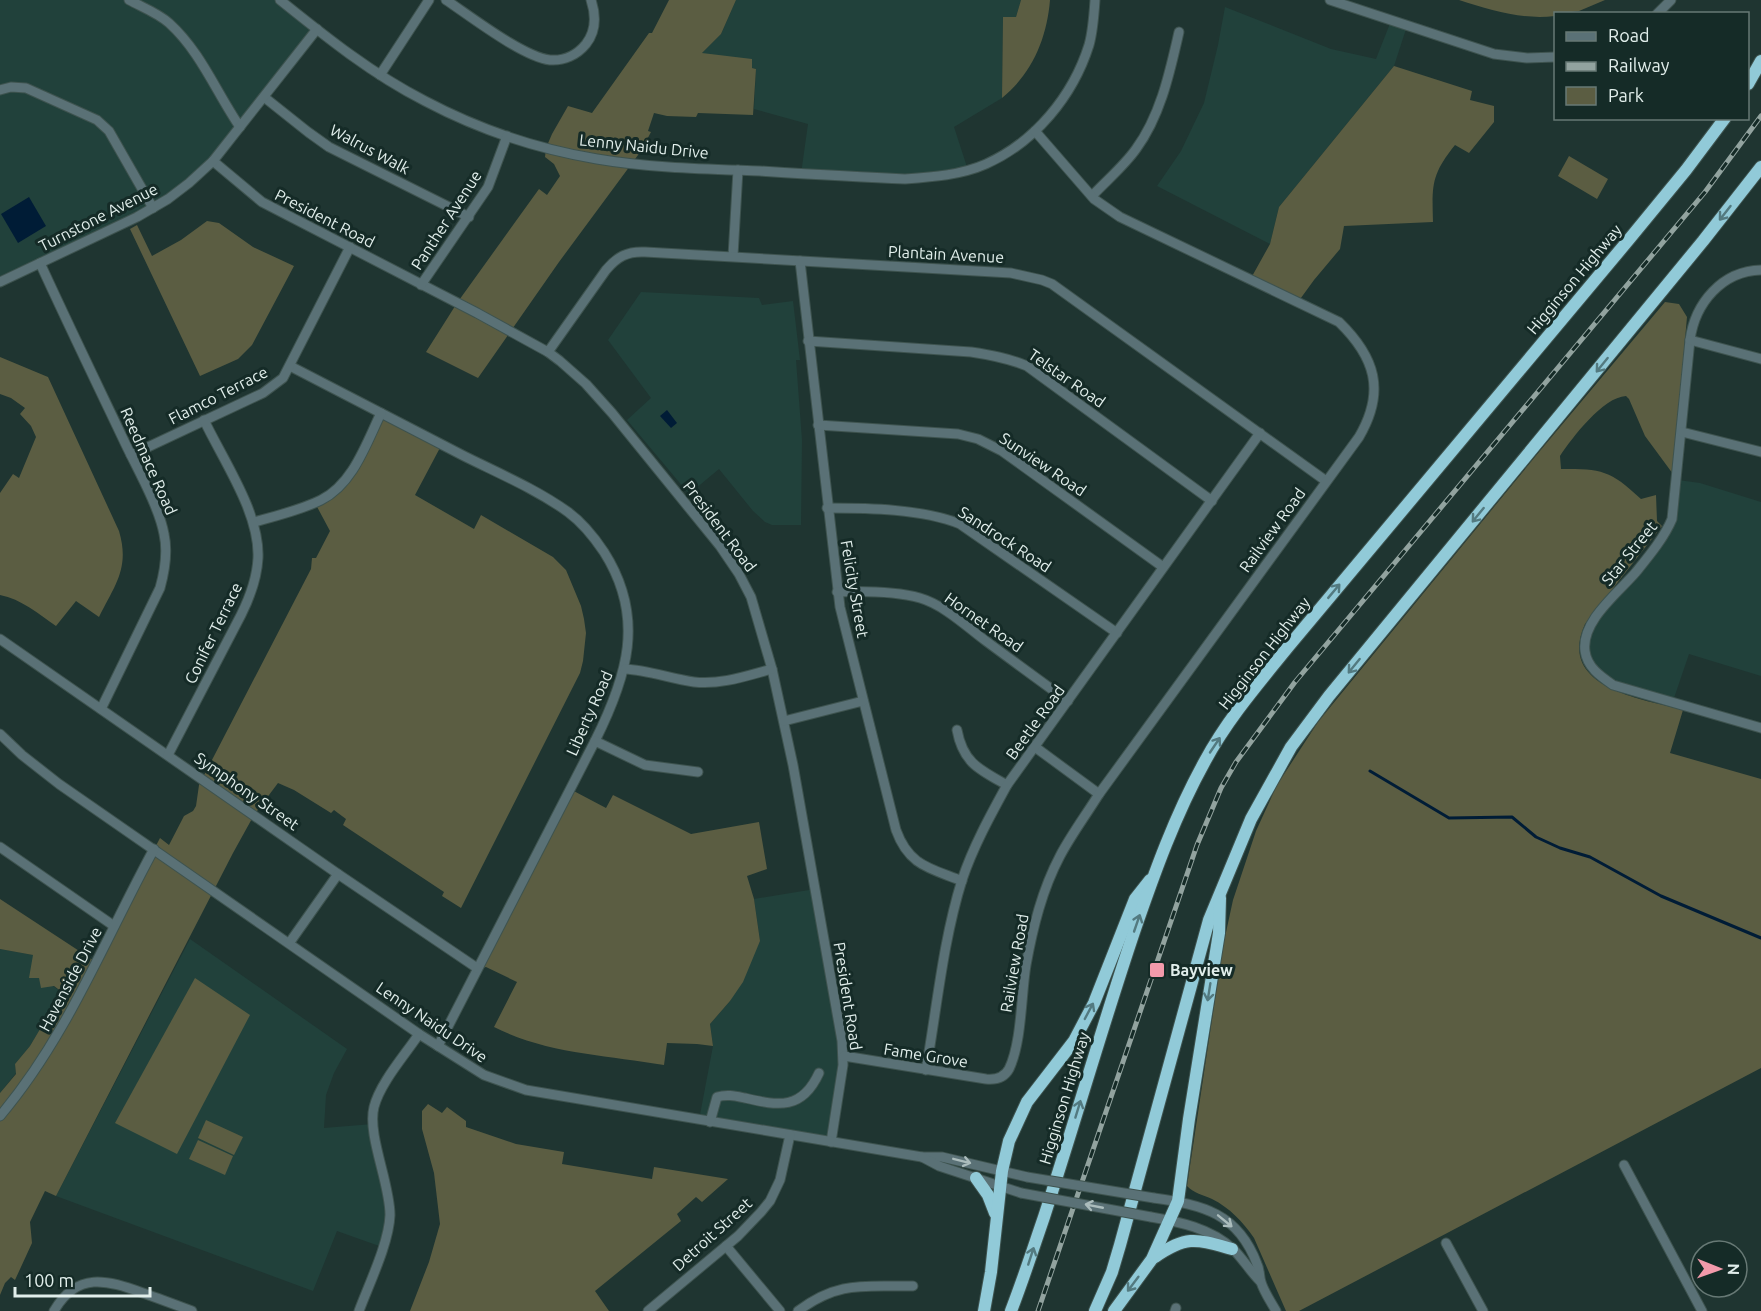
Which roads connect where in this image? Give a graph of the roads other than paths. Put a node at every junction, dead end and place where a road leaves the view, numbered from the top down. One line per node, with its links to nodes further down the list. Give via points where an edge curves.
1 (129, 0): 19 (street, via 161,17 186,41)
2 (280, 0): 10 (street, Lenny Naidu Drive)
3 (429, 0): 14 (street)
4 (446, 0): 5 (street, via 528,54 549,60 569,58 588,40 595,21)
5 (591, 0)
6 (1095, 0): 20 (street, Lenny Naidu Drive, via 1089,44 1079,70 1067,93)
7 (1330, 0): 12 (street, via 1494,54)
8 (1671, 0): 9 (street)
9 (1659, 12)
10 (317, 29): 14 (street, Lenny Naidu Drive); 17 (street, Turnstone Avenue)
11 (1179, 32): 25 (street, via 1155,115 1136,149)
12 (1554, 57)
13 (1761, 62): 15 (highway)
14 (380, 75): 21 (street, Lenny Naidu Drive, via 427,102)
15 (1749, 82)
16 (0, 90): 26 (street, via 26,88 97,120 109,131)
17 (264, 97): 19 (street, Turnstone Avenue); 27 (street, Walrus Walk, via 329,147)
18 (1724, 120): 73 (highway, Higginson Highway, one-way to 18, via 1205,760 1244,701 1638,229)
19 (240, 127): 22 (street, Turnstone Avenue)
20 (1035, 131): 24 (street, Lenny Naidu Drive, via 986,164 939,177 905,179); 25 (street, Railview Road)
21 (507, 136): 24 (street, Lenny Naidu Drive, via 598,159); 27 (street, Panther Avenue, via 492,180)
22 (213, 161): 26 (street, Turnstone Avenue); 28 (street, President Road, via 262,202)
23 (1761, 167): 75 (highway, one-way to 75, via 1329,696 1291,747 1251,819)
24 (738, 170): 29 (street)
25 (1092, 196): 47 (street, Railview Road, via 1120,217 1339,322 1363,348 1373,380 1367,423)
26 (153, 208): 31 (street, Turnstone Avenue)
27 (469, 217): 34 (street, Panther Avenue)
28 (350, 248): 34 (street, President Road); 39 (street, Flamco Terrace)
29 (733, 256): 30 (street, Plantain Avenue); 37 (street, Plantain Avenue, via 638,251 622,255 606,270)
30 (800, 261): 36 (street, Felicity Street); 44 (street, Plantain Avenue, via 1011,273 1042,280)
31 (40, 263): 33 (street, Turnstone Avenue); 46 (street, Reedmace Road)
32 (1761, 270): 35 (street, Star Street, via 1741,274 1715,289 1696,315)
33 (0, 282)
34 (422, 285): 37 (street, President Road)
35 (1690, 340): 38 (street); 43 (street, Star Street)
36 (808, 341): 42 (street, Felicity Street); 48 (street, Telstar Road, via 971,352 1015,361)
37 (548, 352): 56 (street, President Road, via 586,384 612,413 720,546 751,597)
38 (1761, 359)
39 (290, 366): 40 (street, Liberty Road); 41 (street, Flamco Terrace, via 283,378 263,393)
40 (381, 413): 50 (street, via 356,464 337,489 321,500); 55 (street, Liberty Road, via 554,503 581,523 609,560 620,583 629,629)
41 (204, 420): 46 (street, Flamco Terrace); 50 (street, Conifer Terrace)
42 (818, 425): 49 (street, Felicity Street); 51 (street, Sunview Road, via 935,431 978,439 1002,451)
43 (1682, 432): 45 (street); 61 (street, Star Street, via 1669,527 1588,628 1585,652 1595,673 1613,685)
44 (1260, 433): 47 (street, Plantain Avenue); 48 (street, Beetle Road)
45 (1761, 452)
46 (131, 455): 59 (street, Reedmace Road, via 164,532 165,571 153,606)
47 (1326, 481): 69 (street, Railview Road)
48 (1212, 501): 51 (street, Beetle Road)
49 (827, 508): 52 (street, Felicity Street); 53 (street, Sandrock Road, via 938,516 960,524)
50 (254, 522): 66 (street, Conifer Terrace, via 258,557 251,593)
51 (1163, 567): 53 (street, Beetle Road)
52 (837, 592): 57 (street, Felicity Street); 58 (street, Hornet Road, via 921,598 964,624)
53 (1117, 633): 58 (street, Beetle Road)
54 (0, 639): 59 (street, Symphony Street)
55 (625, 669): 56 (street, via 712,682); 64 (street, Liberty Road)
56 (772, 669): 60 (street, President Road)
57 (862, 700): 60 (street); 74 (street, Felicity Street, via 901,843 923,866)
58 (1068, 701): 65 (street, Beetle Road)
59 (101, 708): 66 (street, Symphony Street)
60 (784, 721): 81 (street, President Road)
61 (1761, 728)
62 (957, 730): 68 (street, via 971,763)
63 (0, 734): 71 (street, Lenny Naidu Drive, via 53,779)
64 (595, 741): 67 (street, via 645,765); 78 (street, Liberty Road)
65 (1035, 747): 68 (street, Beetle Road); 69 (street)
66 (168, 754): 72 (street, Symphony Street)
67 (698, 772)
68 (1007, 785): 74 (street, Beetle Road, via 989,816)
69 (1099, 794): 84 (street, Railview Road, via 1061,855 1044,893 1026,967 1013,1057)
70 (0, 847): 76 (street)
71 (154, 849): 76 (street, Havenside Drive); 77 (street, Lenny Naidu Drive)
72 (338, 874): 77 (street); 78 (street, Symphony Street)
73 (1153, 877): 91 (highway, one-way to 73, via 1009,1141 1027,1102 1074,1041 1094,1003 1135,899); 110 (highway, Higginson Highway, one-way to 73)
74 (962, 881): 82 (street, Beetle Road, via 945,952)
75 (1220, 892): 94 (highway, one-way to 94, via 1219,933); 111 (highway, via 1201,946 1112,1272)
76 (114, 926): 85 (street, Havenside Drive, via 54,1041)
77 (290, 942): 79 (street, Lenny Naidu Drive)
78 (477, 968): 80 (street, Liberty Road)
79 (419, 1034): 80 (street, Lenny Naidu Drive); 105 (street, via 384,1085 374,1107 373,1126 390,1215)
80 (438, 1046): 86 (street, Lenny Naidu Drive, via 484,1075 526,1090)
81 (844, 1056): 82 (street, Fame Grove); 88 (street, President Road)
82 (926, 1070): 84 (street, Fame Grove, via 996,1080)
83 (819, 1073): 86 (street, via 807,1094 784,1104 732,1095 717,1097)
84 (1002, 1076)
85 (0, 1116)
86 (710, 1122): 87 (street, Lenny Naidu Drive)
87 (790, 1135): 88 (street, Lenny Naidu Drive); 98 (street, Detroit Street, via 783,1170 770,1201)
88 (831, 1142): 89 (street, Lenny Naidu Drive)
89 (922, 1157): 91 (street, Lenny Naidu Drive, one-way to 91, via 942,1157); 92 (street, Lenny Naidu Drive)
90 (1624, 1165): 115 (street)
91 (1002, 1171): 93 (highway); 94 (street, Lenny Naidu Drive, bridge)
92 (976, 1178): 93 (street, Lenny Naidu Drive); 95 (highway)
93 (1000, 1187): 95 (highway); 96 (street, Lenny Naidu Drive, one-way to 93, bridge)
94 (1178, 1201): 96 (highway); 101 (street, Lenny Naidu Drive, one-way to 101, via 1204,1207 1225,1219 1256,1261)
95 (996, 1217): 109 (highway)
96 (1171, 1220): 99 (street, Lenny Naidu Drive, via 1204,1230); 100 (highway)
97 (1446, 1243): 114 (street)
98 (726, 1246): 106 (street, Detroit Street); 107 (street)
99 (1232, 1249): 100 (highway, via 1204,1241 1184,1241); 101 (street, Lenny Naidu Drive)
100 (1152, 1259): 112 (highway, one-way to 112)
101 (1260, 1281): 113 (street)
102 (913, 1286): 108 (street, via 846,1287)
103 (54, 1311): 104 (street, via 73,1290 98,1281)
104 (192, 1311)
105 (359, 1311)
106 (648, 1311)
107 (780, 1311)
108 (798, 1311)
109 (984, 1311)
110 (1011, 1311)
111 (1095, 1311)
112 (1114, 1311)
113 (1276, 1311)
114 (1483, 1311)
115 (1702, 1311)

